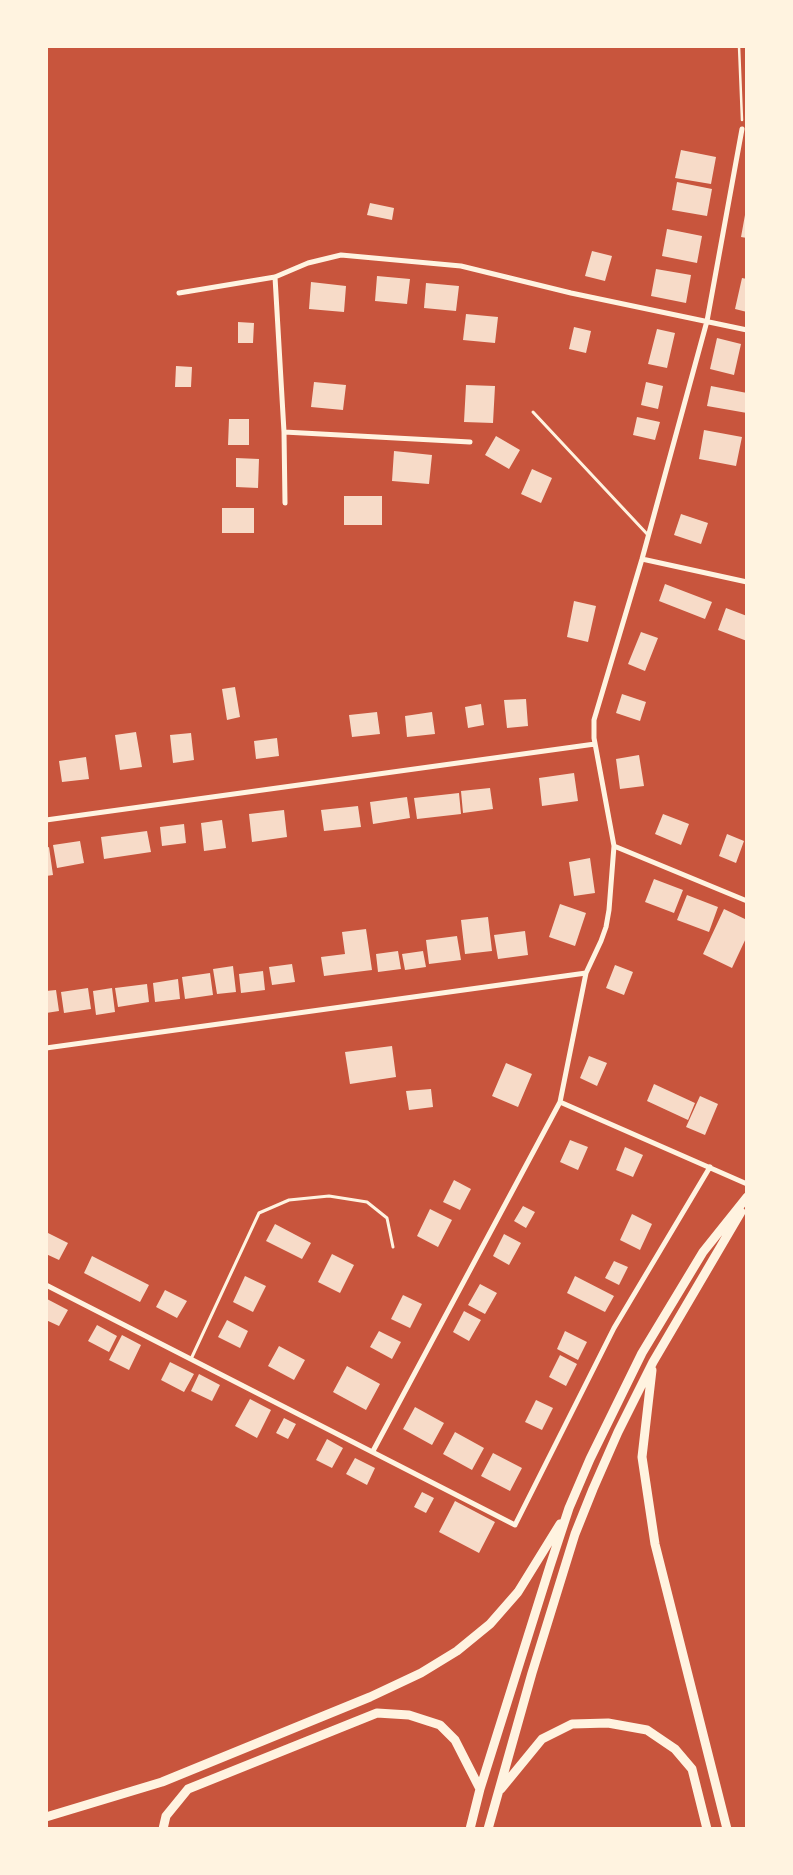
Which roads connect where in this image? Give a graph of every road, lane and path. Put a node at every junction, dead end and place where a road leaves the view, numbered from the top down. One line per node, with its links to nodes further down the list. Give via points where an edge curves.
1 (739, 46): 2 (path)
2 (742, 129): 5 (street)
3 (275, 277): 4 (street); 5 (street, via 308,263 341,255 461,266); 8 (street)
4 (179, 293)
5 (706, 321): 6 (street); 11 (street)
6 (747, 330)
7 (533, 412): 11 (lane)
8 (284, 432): 9 (street); 10 (street)
9 (470, 442)
10 (285, 503)
11 (648, 535): 12 (street)
12 (642, 559): 13 (street); 14 (street, via 594,720)
13 (747, 582)
14 (595, 744): 15 (street); 16 (street)
15 (46, 820)
16 (614, 846): 17 (street); 18 (street, via 606,927)
17 (747, 901)
18 (586, 973): 19 (street); 20 (street)
19 (46, 1048)
20 (560, 1102): 21 (street); 29 (street)
21 (710, 1168): 22 (street); 29 (street, via 614,1328 515,1525)
22 (747, 1184)
23 (747, 1197): 30 (main road, via 704,1252 642,1354)
24 (747, 1201): 28 (main road)
25 (393, 1246): 27 (lane, via 387,1218 367,1202 329,1196 289,1200 259,1213)
26 (46, 1285): 27 (street)
27 (191, 1359): 29 (street)
28 (653, 1362): 32 (main road, via 618,1432 575,1534); 38 (main road, via 642,1457 654,1544)
29 (373, 1451)
30 (569, 1508): 31 (main road); 33 (main road, via 518,1592 490,1624 457,1651 421,1673 162,1782)
31 (480, 1789): 34 (main road, via 455,1740 440,1725 409,1715 377,1713 188,1789 166,1816); 35 (main road)
32 (497, 1793): 36 (main road); 37 (main road, via 542,1739 572,1724 608,1723 647,1730 675,1749 692,1769)
33 (46, 1817)
34 (163, 1829)
35 (470, 1829)
36 (488, 1829)
37 (707, 1829)
38 (727, 1829)

